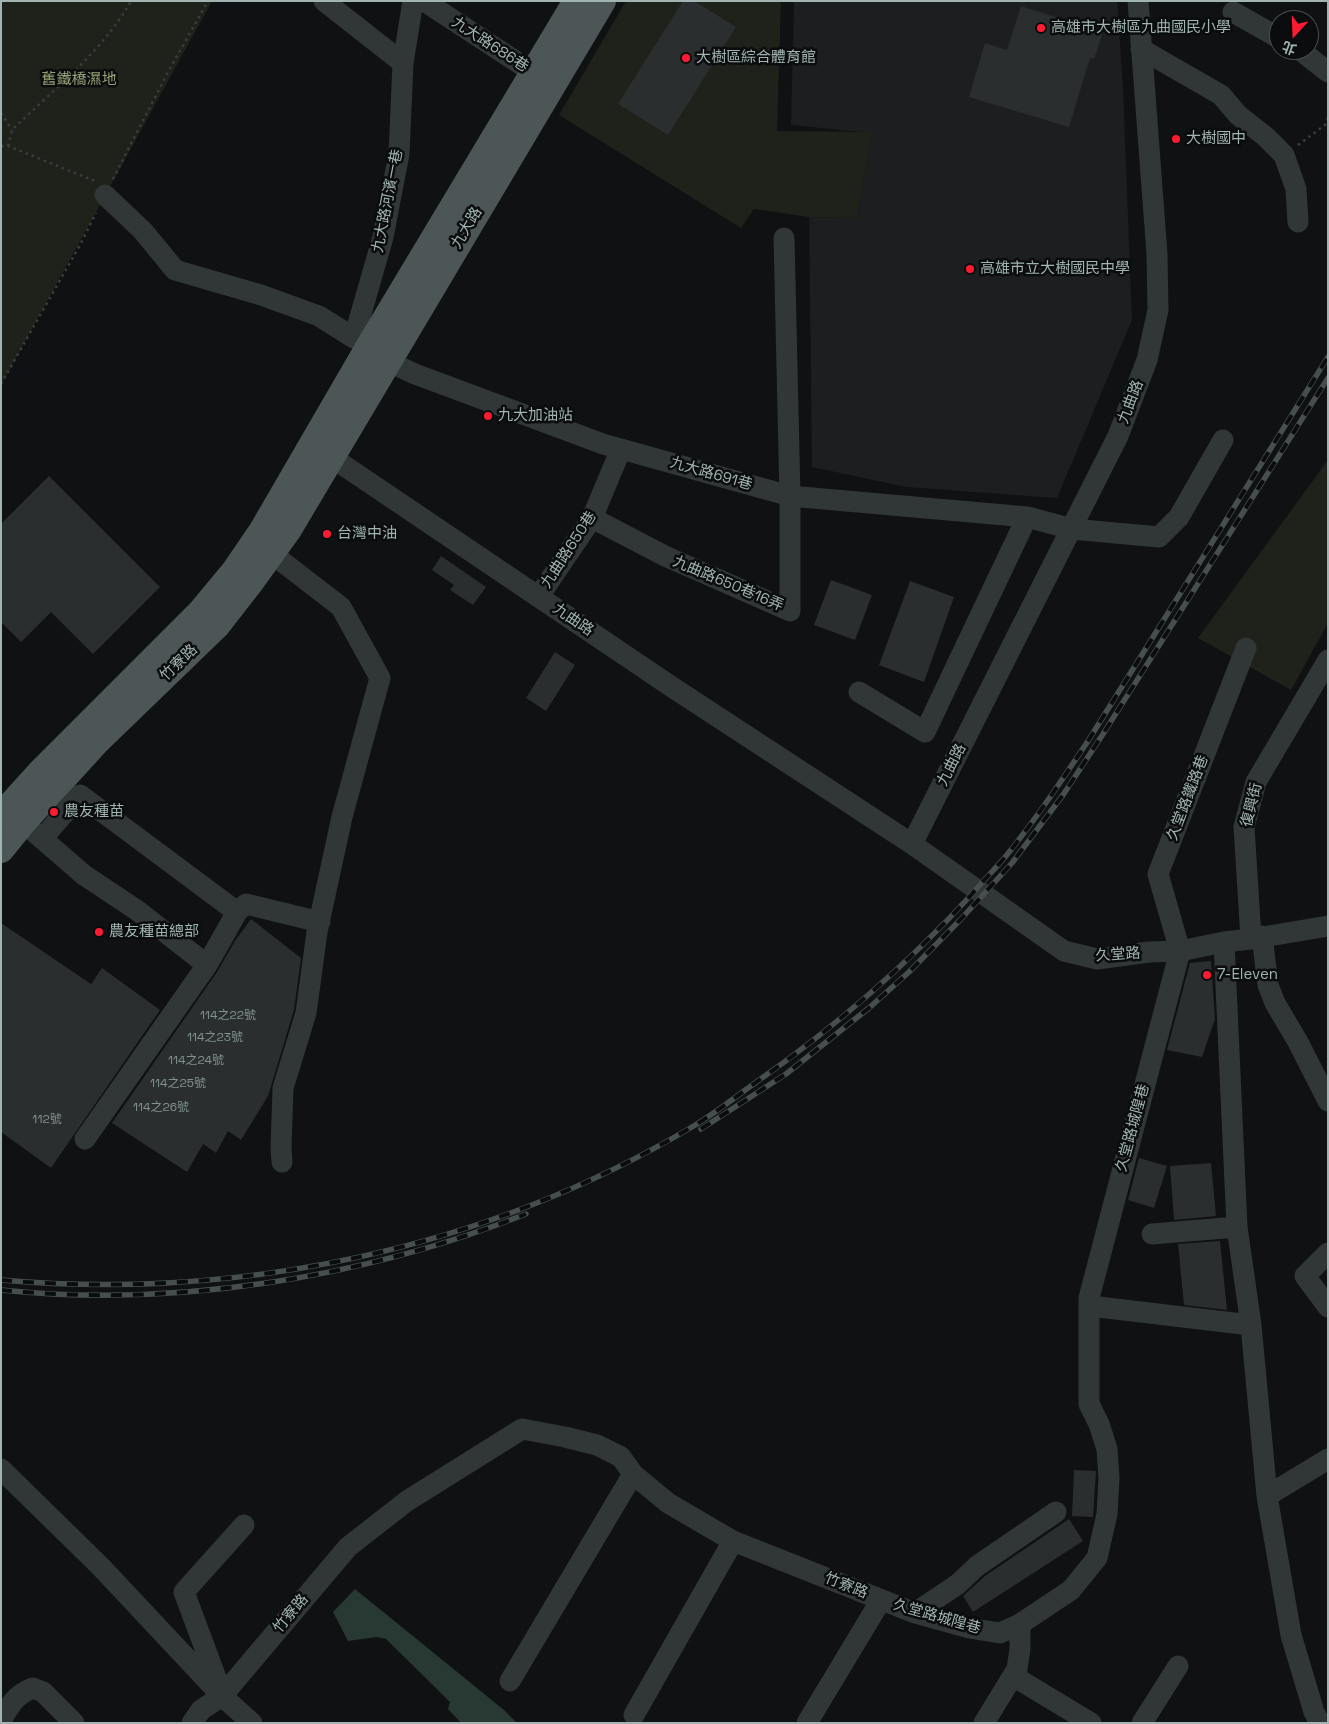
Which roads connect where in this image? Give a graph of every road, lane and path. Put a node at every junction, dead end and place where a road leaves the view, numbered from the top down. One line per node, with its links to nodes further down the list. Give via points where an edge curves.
1 (131, 1): 16 (path, via 97,48)
2 (324, 1): 11 (street)
3 (576, 1): 13 (main road, 九大路)
4 (603, 1): 13 (main road, 九大路)
5 (1138, 1): 9 (street, 九曲路)
6 (424, 2): 11 (street, 九大路河濱一巷); 13 (street, 九大路686巷)
7 (1233, 12): 8 (street)
8 (1269, 32)
9 (1141, 49): 19 (street, via 1221,95 1238,115); 30 (street, 九曲路, via 1157,254 1158,310 1147,360 1118,436)
10 (1313, 60): 12 (street)
11 (403, 63): 23 (street, 九大路河濱一巷, via 399,154 383,237)
12 (1328, 72)
13 (542, 79): 23 (main road, 九大路)
14 (1, 113): 16 (path)
15 (1328, 118): 19 (path, via 1324,125)
16 (12, 130): 18 (path)
17 (1, 146): 18 (path)
18 (8, 146): 20 (path)
19 (1284, 155): 21 (street, via 1296,189)
20 (103, 189): 23 (street, 九大路691巷, via 175,270 319,316)
21 (1298, 222)
22 (784, 238): 27 (street)
23 (371, 348): 25 (street, 九大路691巷, via 424,377); 26 (main road, 九大路)
24 (1223, 440): 30 (street, 九大路691巷, via 1179,517 1158,537)
25 (621, 449): 27 (street, 九大路691巷); 29 (street, 九曲路650巷)
26 (322, 450): 31 (main road, 竹寮路, via 288,531); 32 (street, 九曲路); 33 (main road, 竹寮路, via 200,612)
27 (790, 496): 28 (street, 九大路691巷); 29 (street, 九曲路650巷16弄, via 790,611 665,556)
28 (1027, 517): 30 (street, 九大路691巷); 36 (street, via 925,732)
29 (592, 518): 32 (street, 九曲路650巷)
30 (1072, 529): 38 (street, 九曲路)
31 (272, 553): 33 (main road, 竹寮路, via 217,626); 41 (street, via 340,607 380,678 342,817)
32 (539, 596): 38 (street, 九曲路)
33 (192, 635): 37 (main road, 竹寮路, via 96,743)
34 (1246, 648): 45 (street, 久堂路鐵路巷, via 1158,874)
35 (1325, 670): 43 (street, 復興街, via 1256,782 1244,827)
36 (859, 692)
37 (18, 821): 39 (main road, 竹寮路); 40 (street, via 80,795); 46 (street, via 84,875 138,910)
38 (912, 844): 45 (street, 久堂路, via 1064,951 1097,959)
39 (1, 850)
40 (237, 912): 41 (street, via 246,904); 46 (street)
41 (320, 922): 49 (street, via 306,1013 283,1088)
42 (1328, 926): 43 (street, 久堂路)
43 (1257, 938): 44 (street, 久堂路); 47 (street, 復興街, via 1275,1003)
44 (1224, 942): 45 (street, 久堂路); 50 (street)
45 (1180, 951): 54 (street, 久堂路城隍巷, via 1089,1298)
46 (207, 965): 48 (street)
47 (1328, 1102)
48 (85, 1138)
49 (282, 1162)
50 (1237, 1227): 51 (street); 55 (street)
51 (1152, 1234)
52 (1328, 1253): 53 (street, via 1305,1276)
53 (1326, 1301)
54 (1090, 1306): 55 (street); 65 (street, 久堂路城隍巷, via 1089,1404 1107,1449 1107,1514 1097,1558 1071,1590)
55 (1251, 1326): 59 (street)
56 (1328, 1459): 59 (street)
57 (633, 1474): 62 (street, 竹寮路, via 668,1503); 68 (street); 69 (street, 竹寮路, via 621,1457 597,1445 522,1429 407,1501 348,1547)
58 (2, 1475): 69 (street, via 101,1567)
59 (1267, 1496): 80 (street, via 1291,1635)
60 (1056, 1512): 64 (street)
61 (244, 1525): 69 (street, via 184,1592)
62 (733, 1541): 63 (street, 竹寮路); 70 (street)
63 (881, 1600): 64 (street, 久堂路城隍巷); 76 (street, 竹寮路)
64 (915, 1612): 65 (street, 久堂路城隍巷, via 968,1628 1000,1633)
65 (1020, 1624): 67 (street, via 1019,1655)
66 (1178, 1666): 79 (street)
67 (1013, 1676): 77 (street); 78 (street)
68 (510, 1681)
69 (222, 1696): 73 (street, via 201,1710); 74 (street); 75 (street)
70 (634, 1716)
71 (1, 1721): 72 (street, via 12,1702 32,1688 43,1692)
72 (74, 1723)
73 (192, 1723)
74 (210, 1723)
75 (252, 1723)
76 (808, 1723)
77 (984, 1723)
78 (1091, 1723)
79 (1142, 1723)
80 (1320, 1723)

